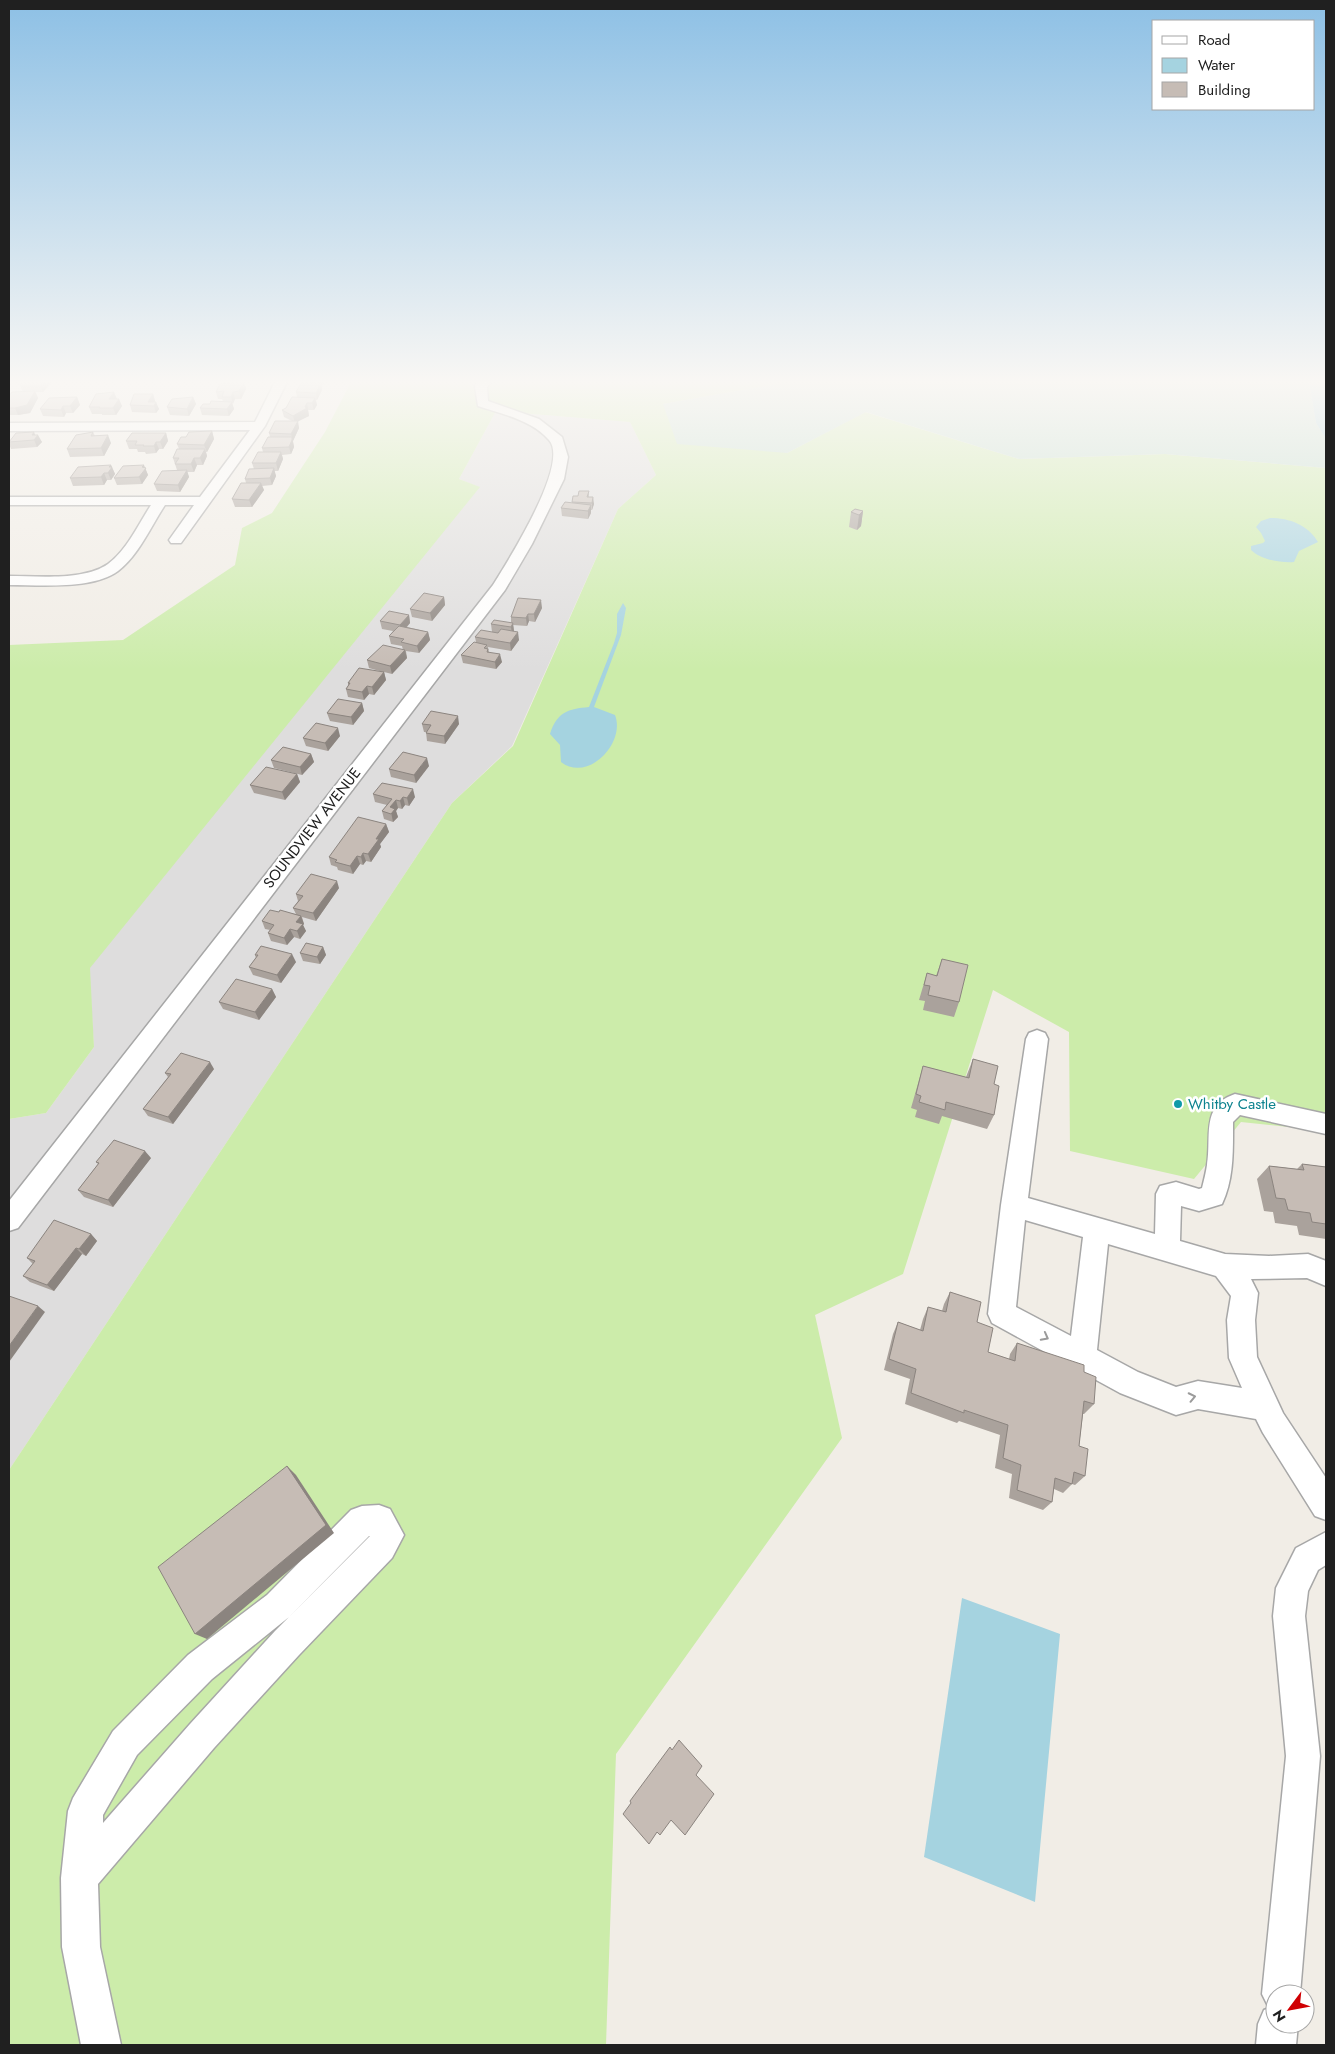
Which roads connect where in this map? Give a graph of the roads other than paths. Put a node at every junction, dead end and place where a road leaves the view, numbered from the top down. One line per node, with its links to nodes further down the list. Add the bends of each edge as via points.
1 (221, 478): 4 (street)
2 (557, 478): 11 (street, SOUNDVIEW AVENUE, via 500,587)
3 (9, 501): 5 (street)
4 (204, 501): 5 (street); 6 (street)
5 (160, 502): 7 (street, via 112,568 91,576)
6 (176, 540)
7 (9, 581)
8 (1037, 1039): 10 (street)
9 (1326, 1124): 13 (street, via 1235,1104 1221,1118 1220,1164 1213,1196 1199,1200 1176,1193 1168,1194)
10 (1014, 1205): 12 (street); 16 (street, one-way to 16, via 1002,1314)
11 (9, 1220)
12 (1097, 1228): 13 (street); 16 (street)
13 (1172, 1250): 14 (street)
14 (1225, 1266): 15 (street, via 1308,1266); 17 (street, via 1245,1293 1240,1320 1243,1358)
15 (1326, 1274)
16 (1082, 1357): 17 (street, one-way to 17, via 1130,1383 1176,1401 1198,1395)
17 (1265, 1406): 18 (street)
18 (1326, 1505)
19 (1326, 1548): 21 (street, via 1307,1559 1292,1588 1289,1616 1303,1756)
20 (79, 1878): 20 (street, via 86,1811 125,1743 200,1667 278,1606 362,1521 380,1520 389,1535 381,1547 202,1736); 22 (street, via 81,1947)
21 (1282, 1984)
22 (101, 2045)

